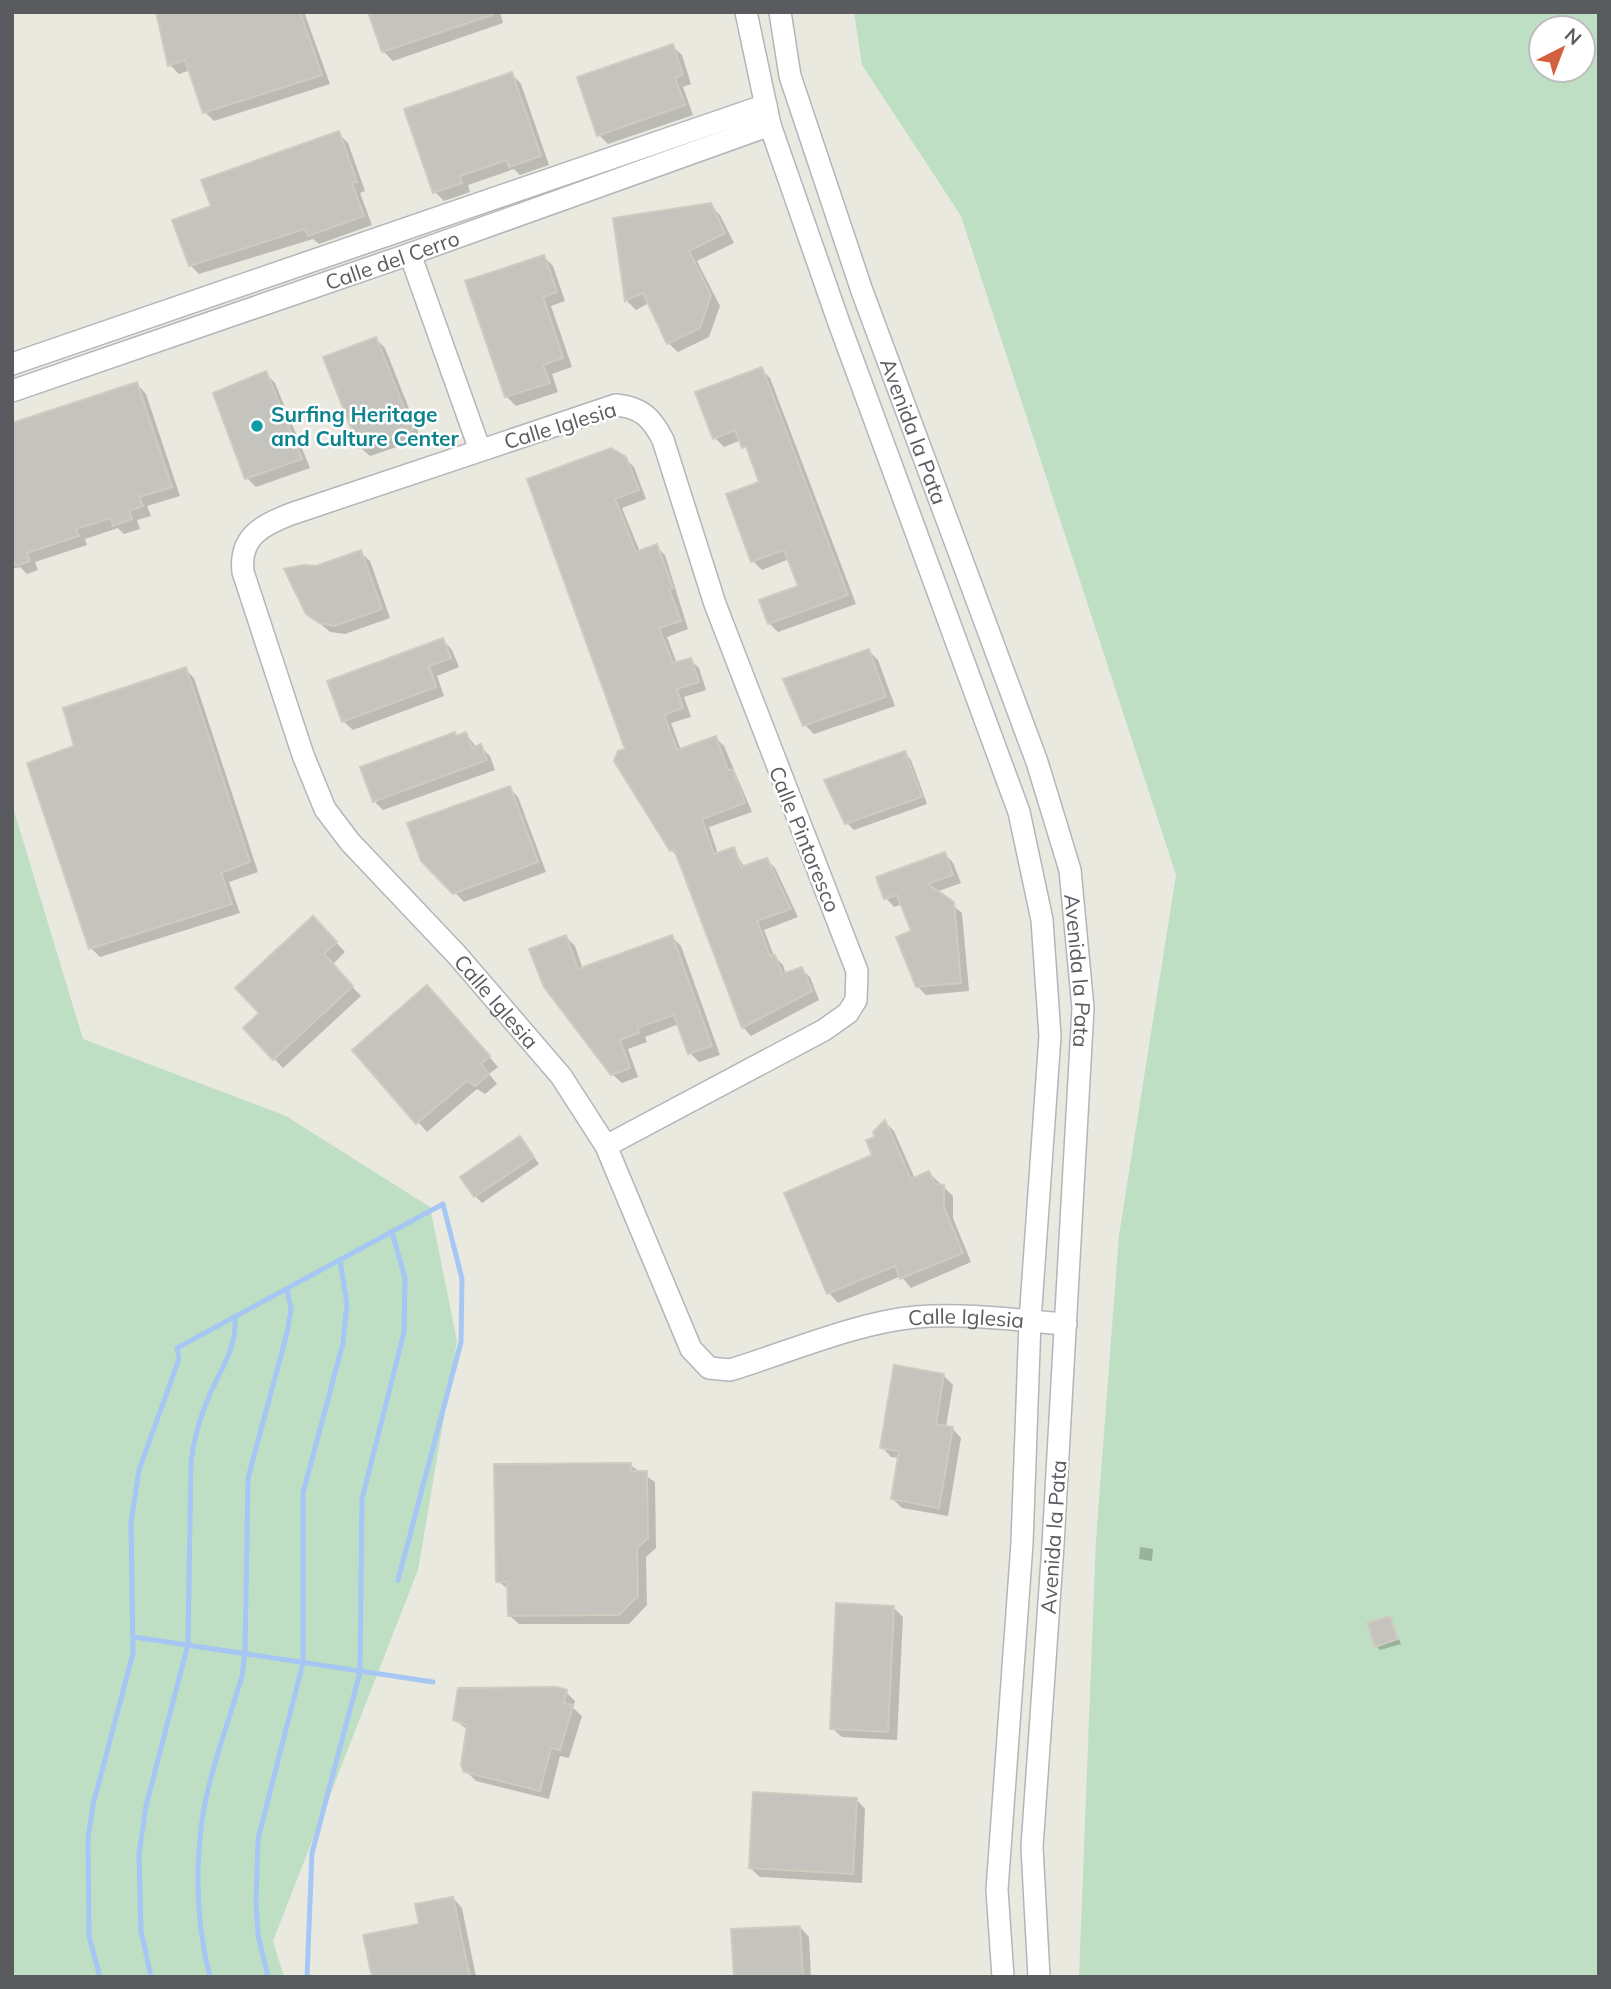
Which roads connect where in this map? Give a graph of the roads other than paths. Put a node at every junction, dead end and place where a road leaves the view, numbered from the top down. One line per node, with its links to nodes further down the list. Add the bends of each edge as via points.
1 (746, 12): 4 (main road, Avenida la Pata)
2 (780, 12): 3 (main road, Avenida la Pata)
3 (790, 76): 4 (main road); 12 (main road, Avenida la Pata, via 862,291 1037,762 1070,870 1083,1008)
4 (768, 115): 5 (main road, Calle del Cerro); 6 (main road, Calle del Cerro); 11 (main road, Avenida la Pata, via 839,323 1019,812 1042,920 1050,1036)
5 (410, 254): 7 (main road, Calle del Cerro); 9 (main road, Calle Iglesia)
6 (12, 364)
7 (12, 391)
8 (640, 410): 9 (main road, Calle Iglesia, via 616,405); 10 (main road, Calle Pintoresco, via 655,423 663,440 715,604 840,924 859,990 848,1013 830,1026)
9 (480, 450): 10 (main road, Calle Iglesia, via 262,526 244,551 243,572 325,809 350,842 527,1033)
10 (606, 1146): 11 (main road, Calle Iglesia, via 691,1349 709,1368 730,1370 894,1320 950,1316)
11 (1030, 1321): 12 (main road, Calle Iglesia); 13 (main road, Avenida la Pata, via 1022,1543 997,1890)
12 (1066, 1324): 14 (main road, Avenida la Pata, via 1032,1847)
13 (1003, 1977)
14 (1038, 1977)

